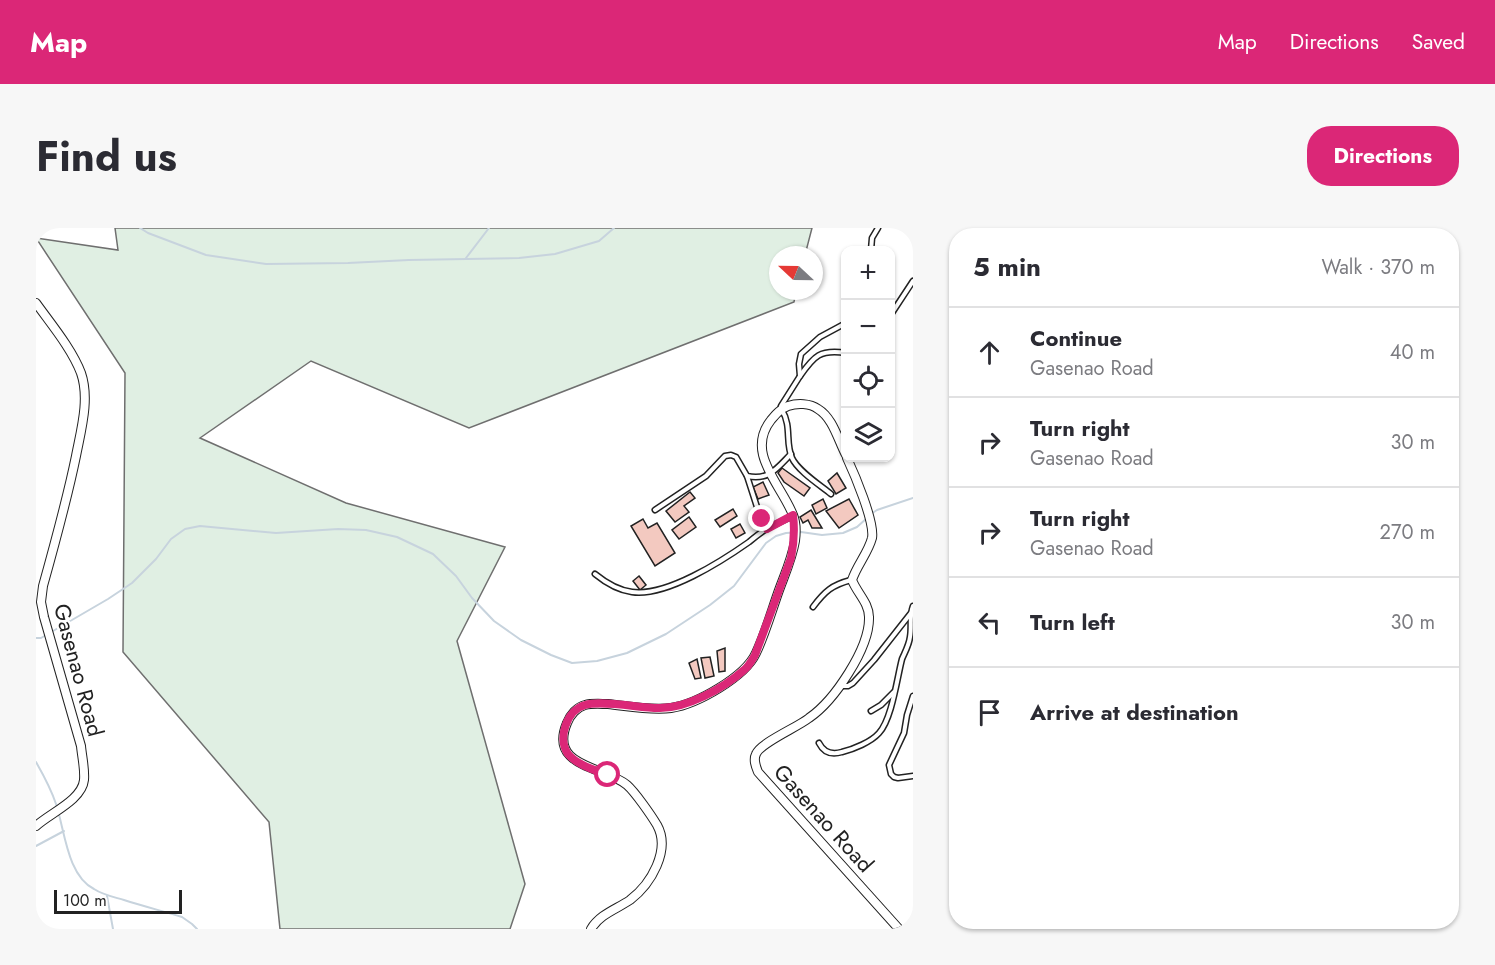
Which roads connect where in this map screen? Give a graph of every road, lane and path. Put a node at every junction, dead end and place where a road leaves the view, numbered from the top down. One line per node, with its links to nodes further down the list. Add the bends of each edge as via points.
1 (878, 228): 2 (lane)
2 (871, 246)
3 (913, 282): 5 (lane)
4 (36, 303): 30 (street, Gasenao Road, via 70,352 81,374 84,397 69,490 41,602 81,746 84,780 74,798)
5 (895, 310)
6 (841, 326): 8 (lane, via 805,349 799,358)
7 (841, 352): 8 (lane, via 814,357)
8 (800, 376): 9 (lane)
9 (779, 411): 10 (street, via 802,403 817,408 828,417); 11 (lane, via 787,418); 13 (street, via 761,440 762,455)
10 (841, 445)
11 (791, 454): 13 (lane); 15 (lane, via 796,464)
12 (849, 462): 20 (street, via 873,535)
13 (771, 474): 14 (lane); 17 (street)
14 (747, 476): 16 (lane, via 736,457 725,456 706,476); 18 (lane)
15 (831, 494)
16 (655, 510)
17 (793, 515): 18 (lane); 31 (street, via 795,541 791,558 755,655 746,668 714,691 672,708 585,705 572,712 566,724 563,741 567,753 627,785 650,813 662,842 660,856 642,890 600,918)
18 (767, 529): 19 (lane, via 699,573 652,591 621,590)
19 (595, 574)
20 (852, 580): 22 (lane, via 831,587); 24 (street, Gasenao Road, via 866,603 868,630)
21 (913, 606): 23 (lane)
22 (813, 607)
23 (912, 613): 24 (lane, via 853,683); 25 (lane, via 910,639)
24 (841, 686): 32 (street, Gasenao Road, via 809,718 761,747 755,754 755,764)
25 (894, 692): 27 (lane); 28 (lane, via 879,734 840,753 828,753)
26 (913, 696): 29 (lane, via 904,733 889,765 894,777)
27 (871, 711)
28 (819, 744)
29 (913, 776)
30 (36, 826)
31 (591, 929)
32 (899, 929)

